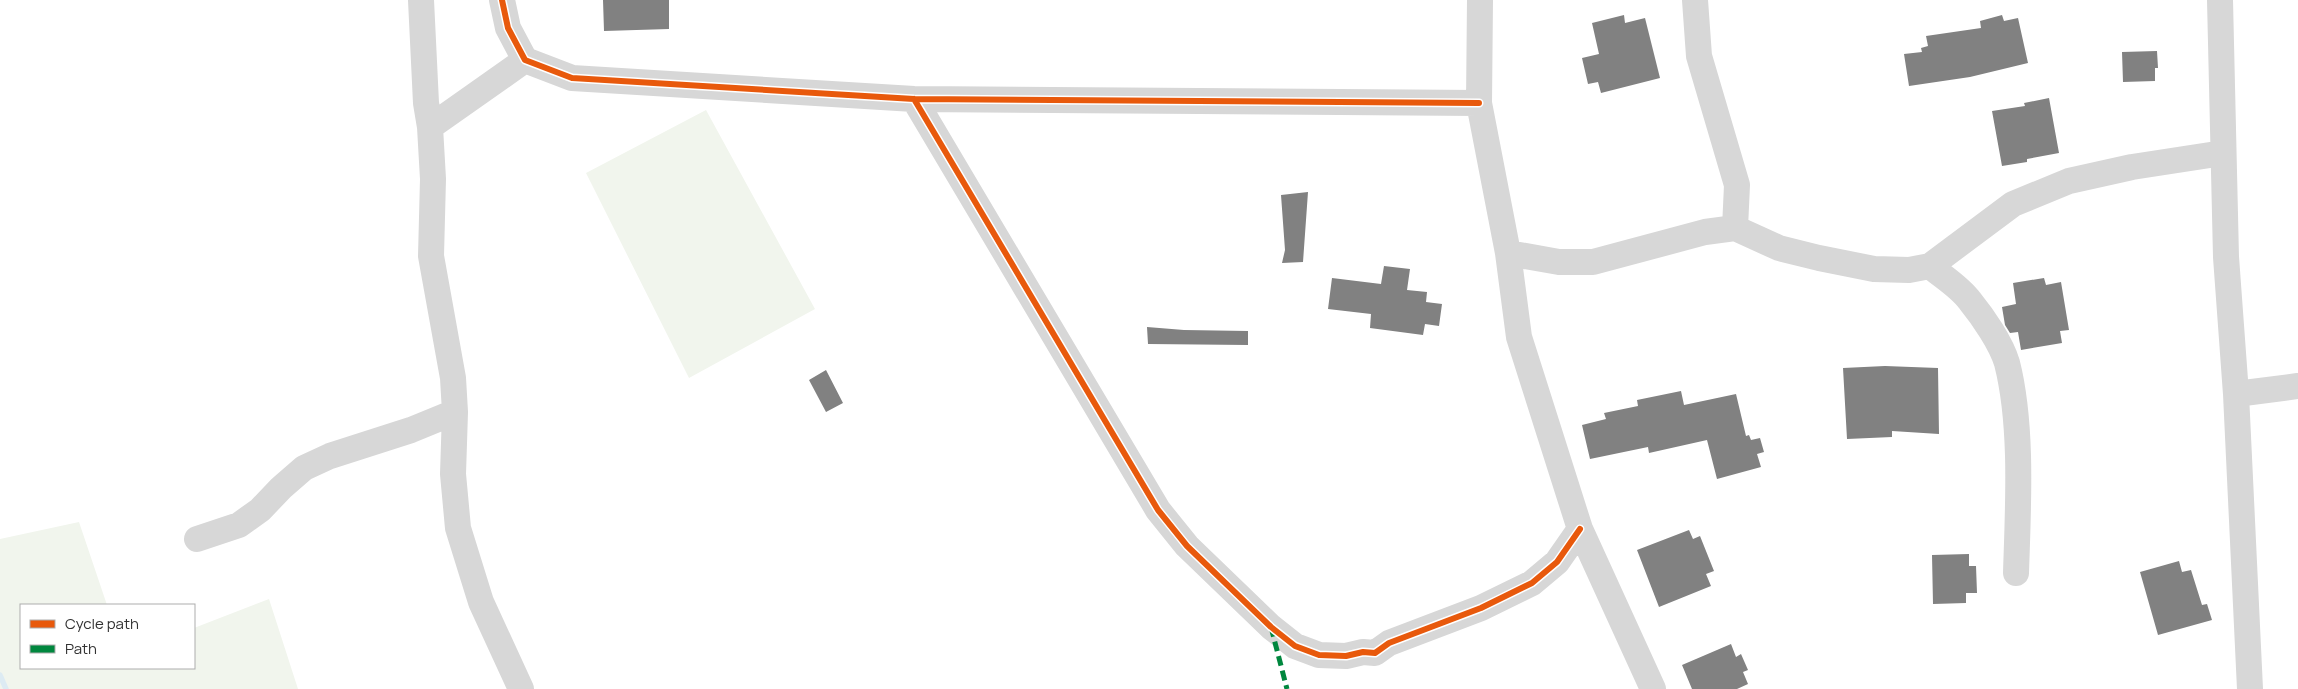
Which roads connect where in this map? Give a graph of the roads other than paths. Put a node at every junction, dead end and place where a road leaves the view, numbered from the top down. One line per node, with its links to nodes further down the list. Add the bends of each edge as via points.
1 (422, 0): 9 (street)
2 (502, 0): 6 (street, via 508,28)
3 (1480, 0): 8 (street)
4 (1695, 0): 11 (street, via 1699,56 1737,185)
5 (2220, 0): 10 (street)
6 (526, 60): 7 (street, via 572,78); 9 (street)
7 (914, 99): 8 (street); 17 (street, via 1158,510 1187,546 1271,628 1295,646 1319,654 1375,653 1389,643 1481,608 1532,583 1557,562)
8 (1479, 102): 12 (street)
9 (430, 127): 16 (street, via 433,179 431,256 453,378)
10 (2224, 154): 13 (street, via 2132,167 2068,181 2013,204); 15 (street, via 2226,257)
11 (1735, 228): 12 (street, via 1705,232 1593,262 1559,262); 13 (street, via 1779,248 1874,269 1908,270)
12 (1508, 253): 17 (street, via 1519,337)
13 (1930, 266): 19 (street, via 1969,299 1988,325 2006,361 2016,413)
14 (2298, 386): 15 (street)
15 (2236, 394): 22 (street)
16 (455, 412): 18 (street, via 304,468 260,510 239,525); 20 (street, via 453,474 458,528 480,602)
17 (1580, 529): 21 (street)
18 (197, 539)
19 (2016, 573)
20 (521, 689)
21 (1653, 689)
22 (2250, 689)

